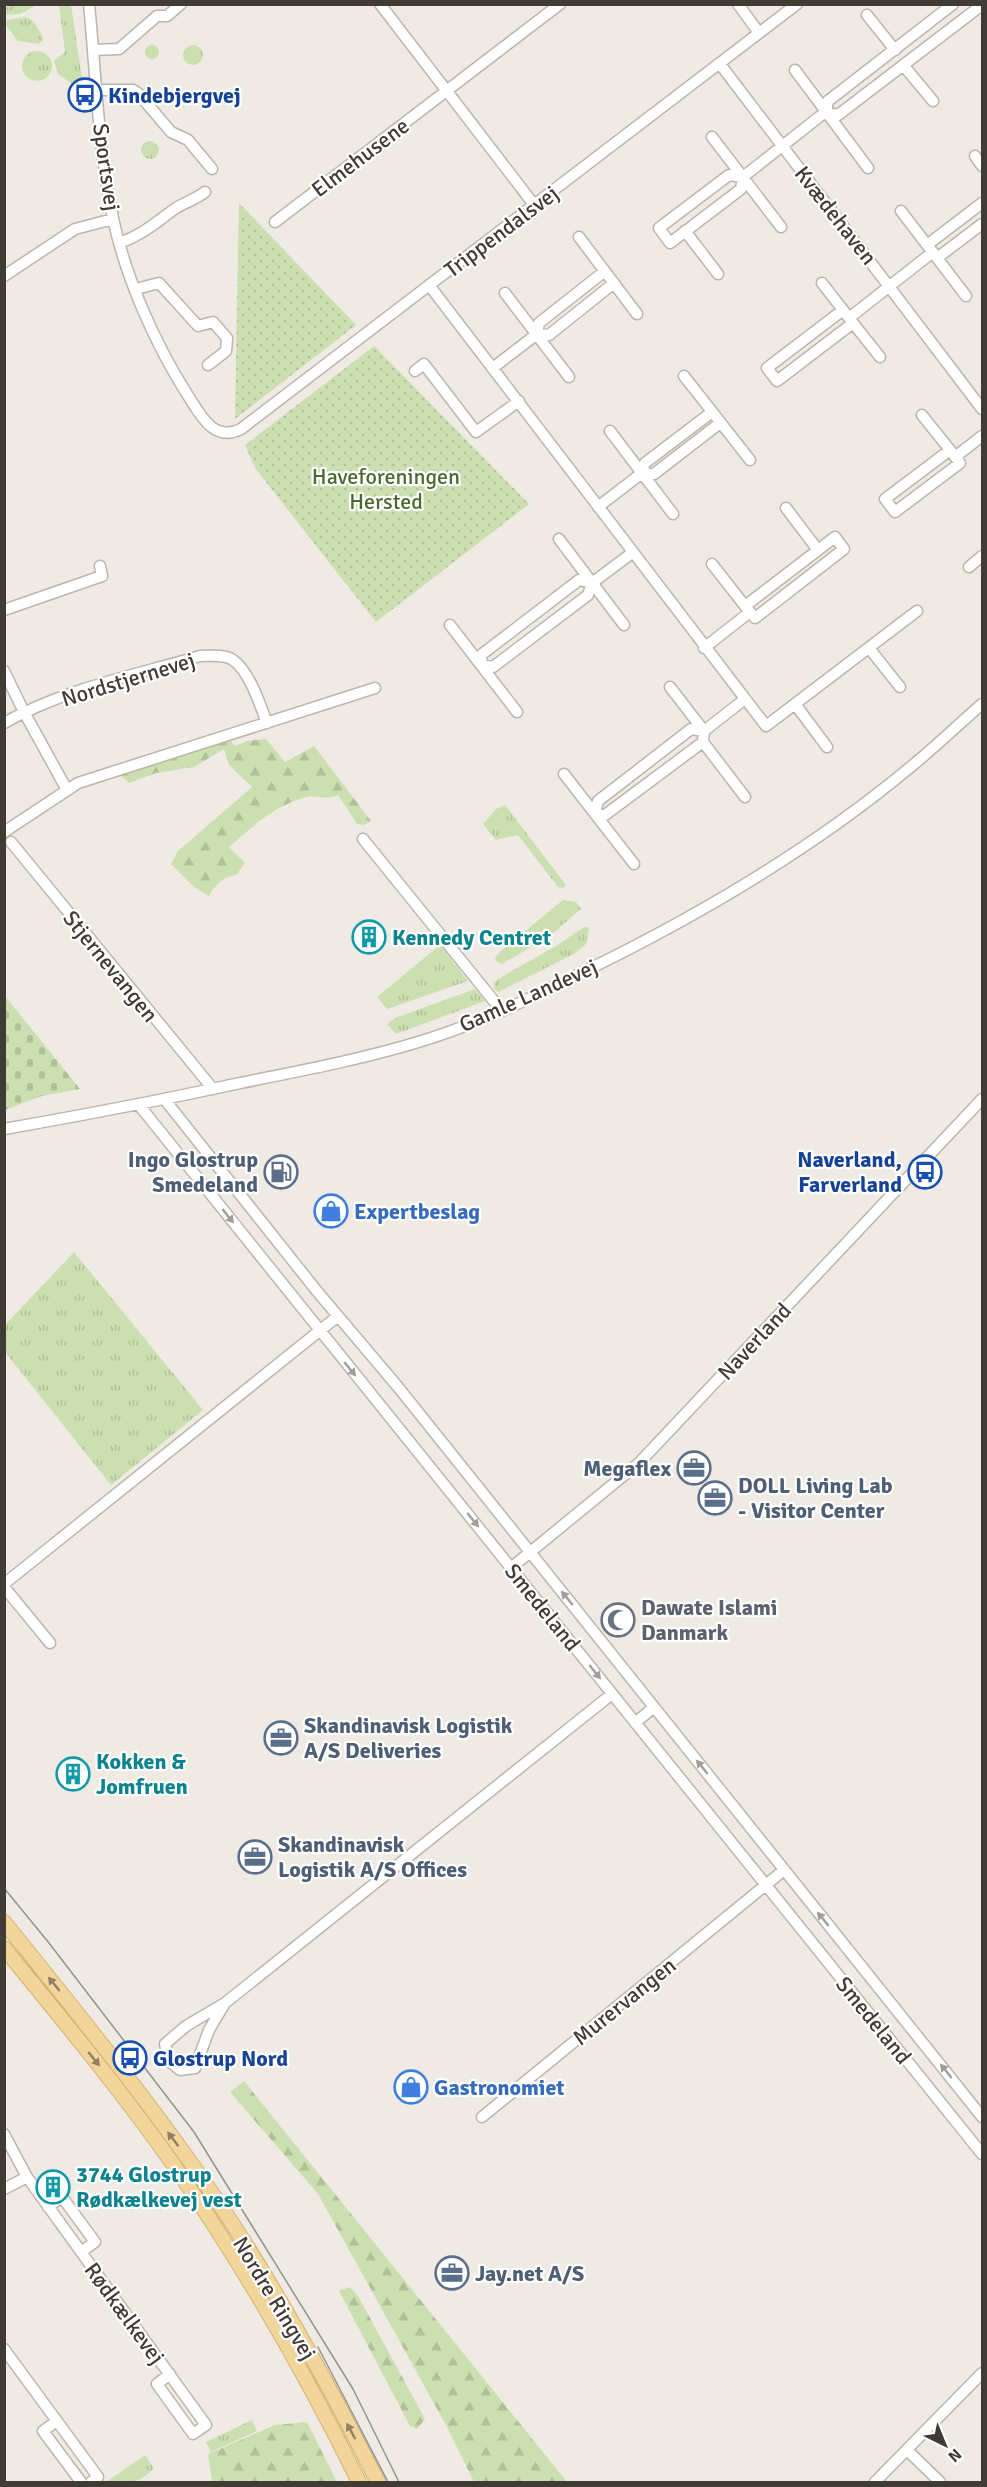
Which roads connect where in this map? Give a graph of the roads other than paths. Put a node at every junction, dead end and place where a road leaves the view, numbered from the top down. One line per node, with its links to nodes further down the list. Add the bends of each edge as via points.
1 (89, 4): 11 (street, Sportsvej)
2 (181, 4): 11 (street, via 168,16 157,16 119,49)
3 (380, 4): 17 (street)
4 (560, 4): 17 (street, Elmehusene)
5 (738, 4): 10 (street)
6 (797, 4): 10 (street, Trippendalsvej)
7 (953, 4): 12 (street, Kvædehaven)
8 (978, 9): 14 (street, Kvædehaven)
9 (867, 15): 12 (street)
10 (756, 29): 13 (street, Trippendalsvej)
11 (93, 50): 16 (street, Sportsvej)
12 (895, 50): 19 (street, Kvædehaven, via 828,101)
13 (720, 64): 21 (street, Kvædehaven); 29 (street, Trippendalsvej)
14 (903, 65): 18 (street); 19 (street, Kvædehaven, via 838,115)
15 (795, 70): 19 (street)
16 (97, 90): 25 (street, Sportsvej, via 135,91 171,132 188,140); 31 (street, Sportsvej)
17 (446, 92): 29 (street); 32 (street, Elmehusene)
18 (933, 101)
19 (826, 112): 21 (street, Kvædehaven); 24 (street)
20 (712, 137): 26 (street)
21 (782, 146): 26 (street, Kvædehaven); 45 (street, Kvædehaven)
22 (975, 156): 23 (street)
23 (982, 166)
24 (868, 168)
25 (212, 169)
26 (743, 177): 34 (street); 35 (street, Kvædehaven, via 741,189); 35 (street, Kvædehaven, via 729,175 659,228 670,243)
27 (205, 192): 37 (street, Sportsvej, via 138,237)
28 (982, 203): 38 (street, Kvædehaven)
29 (535, 206): 44 (street, Trippendalsvej)
30 (901, 211): 38 (street)
31 (113, 219): 37 (street, Sportsvej); 41 (street, via 75,229)
32 (275, 222)
33 (982, 224): 38 (street, Kvædehaven)
34 (781, 227)
35 (685, 231): 40 (street)
36 (579, 237): 39 (street)
37 (119, 243): 46 (street, Sportsvej)
38 (932, 252): 45 (street, Kvædehaven); 48 (street)
39 (605, 271): 43 (street); 51 (street, via 539,323)
40 (718, 274)
41 (4, 276)
42 (822, 283): 50 (street)
43 (614, 284): 49 (street); 51 (street, via 549,335)
44 (429, 285): 54 (street); 62 (street, Trippendalsvej, via 241,429 221,433)
45 (890, 285): 50 (street, Kvædehaven); 59 (street, Kvædehaven)
46 (136, 289): 53 (street, via 159,283 198,326 213,322 227,338 226,351); 62 (street, Sportsvej, via 156,339)
47 (505, 293): 51 (street)
48 (966, 296)
49 (638, 314)
50 (848, 317): 50 (street, Kvædehaven, via 777,381 767,368); 52 (street)
51 (537, 334): 54 (street); 57 (street)
52 (879, 357)
53 (208, 365)
54 (494, 367): 58 (street)
55 (415, 371): 58 (street, via 424,364 476,432)
56 (684, 376): 60 (street)
57 (569, 377)
58 (519, 401): 69 (street)
59 (982, 409)
60 (712, 412): 63 (street); 68 (street, via 645,463)
61 (922, 415): 66 (street)
62 (202, 417)
63 (720, 423): 67 (street); 68 (street, via 654,474)
64 (610, 431): 68 (street)
65 (982, 436): 66 (street)
66 (953, 453): 66 (street, via 960,463 895,512 885,499)
67 (750, 460)
68 (642, 473): 69 (street); 71 (street)
69 (598, 507): 74 (street)
70 (786, 508): 73 (street)
71 (673, 514)
72 (559, 539): 79 (street)
73 (818, 550): 80 (street); 80 (street, via 835,537 844,549 755,618)
74 (632, 553): 79 (street); 85 (street)
75 (982, 556): 78 (street)
76 (712, 564): 80 (street)
77 (100, 566): 81 (street, via 102,576)
78 (969, 567)
79 (592, 583): 84 (street); 87 (street, via 588,595 493,667); 87 (street, via 579,580 481,655)
80 (748, 609): 85 (street)
81 (4, 610)
82 (917, 611): 86 (street)
83 (450, 625): 87 (street)
84 (624, 625)
85 (704, 648): 92 (street)
86 (869, 648): 90 (street); 93 (street)
87 (482, 665): 96 (street)
88 (4, 671): 95 (street)
89 (670, 687): 99 (street)
90 (900, 687)
91 (375, 688): 98 (street)
92 (745, 699): 93 (street, via 766,726); 99 (street)
93 (795, 704): 100 (street)
94 (982, 704): 109 (street, Gamle Landevej, via 913,766 774,867 701,911)
95 (24, 712): 97 (street, Nordstjernevej); 98 (street, Nordstjernevej, via 200,656 219,656 233,659 247,677); 102 (street)
96 (518, 712)
97 (4, 723)
98 (267, 723): 102 (street, via 109,772)
99 (704, 736): 103 (street); 104 (street, via 605,815); 104 (street, via 691,729 598,801)
100 (827, 747)
101 (564, 774): 104 (street)
102 (67, 790): 105 (street)
103 (745, 797)
104 (595, 813): 108 (street)
105 (4, 832)
106 (363, 839): 109 (street)
107 (11, 842): 110 (street, Stjernevangen)
108 (634, 864)
109 (502, 1011): 110 (street, Gamle Landevej, via 417,1043)
110 (213, 1089): 112 (street, Gamle Landevej)
111 (982, 1099): 117 (street, Naverland, via 639,1463)
112 (165, 1100): 113 (street, Gamle Landevej); 115 (street, Smedeland)
113 (139, 1105): 114 (street, Gamle Landevej); 116 (street, Smedeland, one-way to 116)
114 (4, 1129)
115 (338, 1316): 116 (street); 117 (street, Smedeland)
116 (320, 1331): 118 (street, Smedeland, one-way to 118); 119 (street)
117 (530, 1553): 118 (street, Naverland); 122 (street, Smedeland, one-way to 117)
118 (512, 1568): 121 (street, Smedeland, one-way to 121)
119 (4, 1586): 120 (street)
120 (50, 1643)
121 (612, 1694): 123 (street, Smedeland); 128 (street)
122 (654, 1707): 123 (street); 124 (street, Smedeland, one-way to 122)
123 (635, 1723): 125 (street, Smedeland)
124 (784, 1870): 125 (street); 130 (street, Smedeland, one-way to 124)
125 (765, 1885): 129 (street, Murervangen); 132 (street, Smedeland)
126 (4, 1922): 145 (main road, Nordre Ringvej, one-way to 126, via 277,2299 218,2202 131,2081)
127 (4, 1948): 144 (main road, Nordre Ringvej, one-way to 144, via 112,2082 217,2230 268,2313)
128 (225, 2003): 128 (street, via 209,2030 195,2068 180,2070 170,2061 165,2044 186,2026)
129 (482, 2117)
130 (982, 2117)
131 (4, 2134): 133 (street, Rødkælkevej)
132 (982, 2154)
133 (27, 2177): 134 (street); 135 (street, Rødkælkevej)
134 (4, 2189)
135 (48, 2206): 136 (street, Rødkælkevej); 136 (street, Rødkælkevej, via 62,2197 95,2242)
136 (81, 2252): 139 (street, Rødkælkevej)
137 (4, 2349): 140 (street)
138 (982, 2373): 141 (street)
139 (170, 2374): 139 (street, Rødkælkevej, via 156,2384 193,2434 206,2425)
140 (57, 2421): 142 (street, via 43,2431); 143 (street, via 98,2477)
141 (907, 2450): 146 (street); 147 (street)
142 (81, 2482)
143 (91, 2482)
144 (358, 2482)
145 (378, 2482)
146 (875, 2482)
147 (940, 2482)

